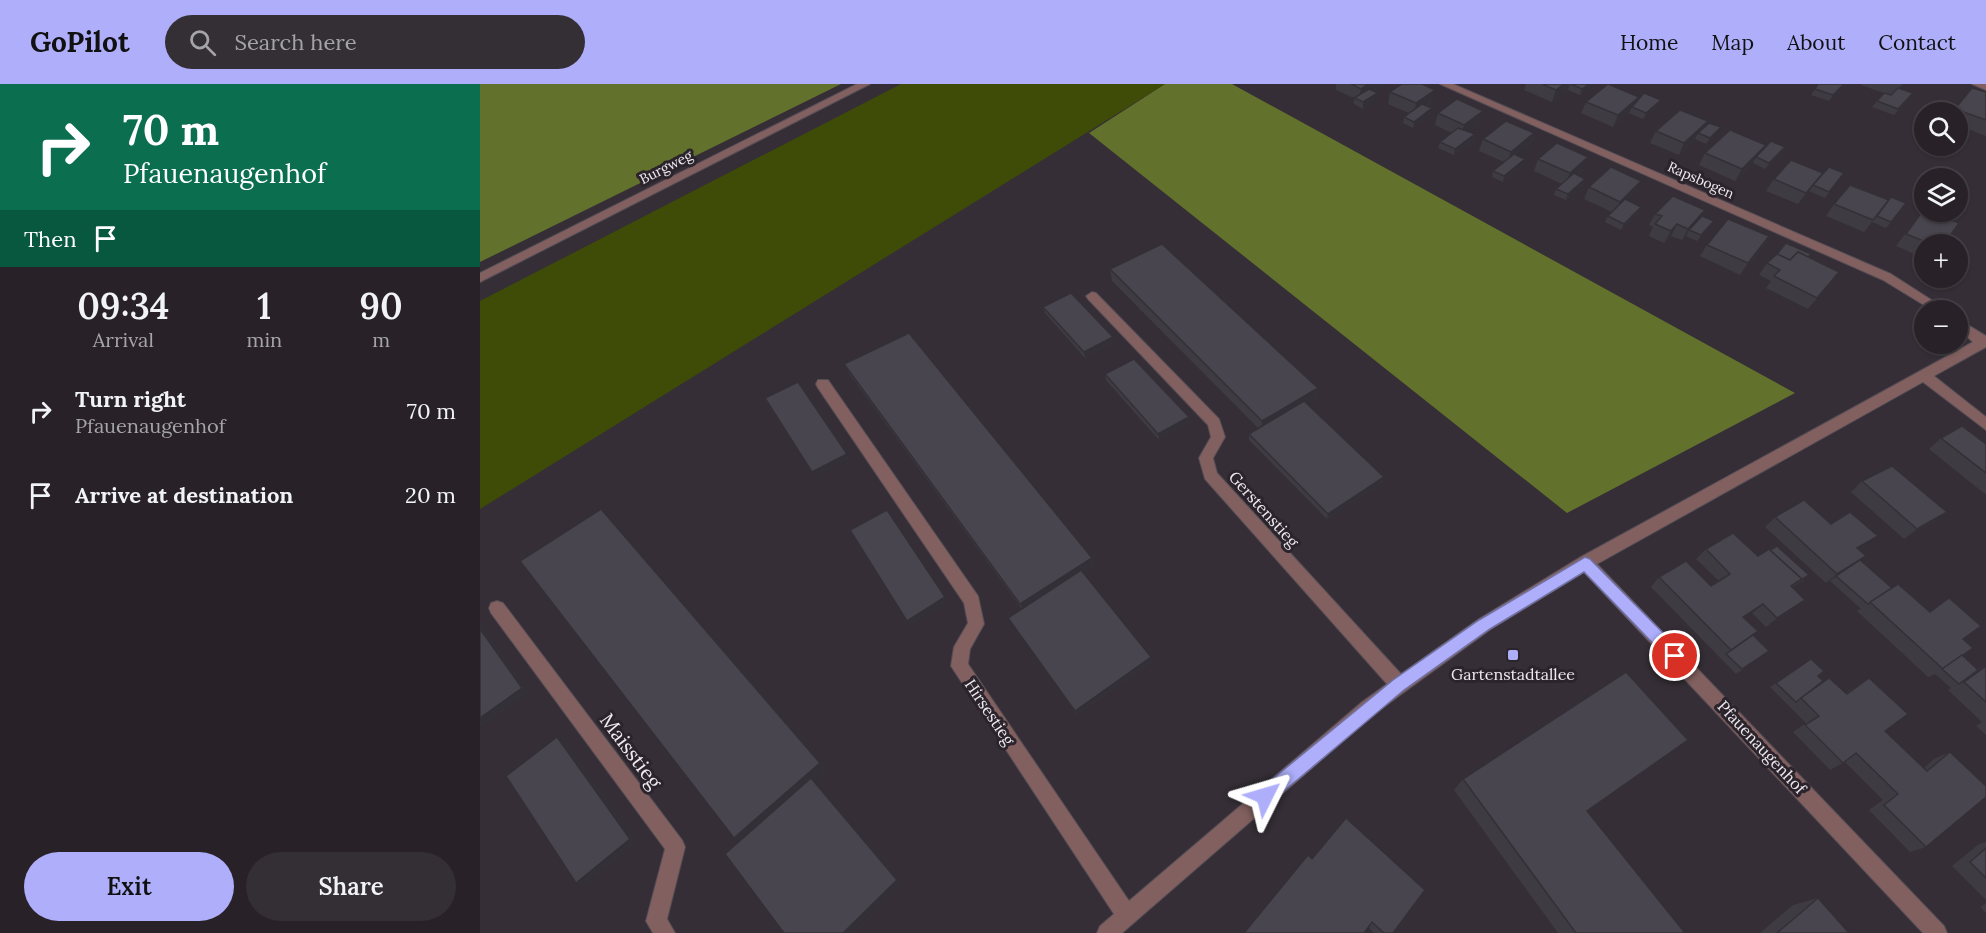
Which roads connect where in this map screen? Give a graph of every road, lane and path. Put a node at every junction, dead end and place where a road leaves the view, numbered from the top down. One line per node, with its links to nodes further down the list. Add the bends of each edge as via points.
1 (865, 84): 5 (street, Burgweg)
2 (1445, 84): 7 (street, Rapsbogen, via 1887,277)
3 (1977, 84): 4 (street)
4 (1986, 87)
5 (480, 278)
6 (1092, 296): 15 (street, Gerstenstieg, via 1214,423 1218,437 1206,458 1210,475)
7 (1925, 300)
8 (1968, 330): 9 (street)
9 (1984, 342): 10 (street)
10 (1923, 375): 12 (street); 13 (street)
11 (823, 384): 16 (street, Hirsestieg, via 972,602 976,624 962,647 959,666)
12 (1986, 425)
13 (1585, 564): 15 (street, via 1485,624); 19 (street, Pfauenaugenhof)
14 (497, 608): 17 (street, Maisstieg, via 675,847 656,921)
15 (1399, 685): 16 (street)
16 (1126, 914): 18 (street)
17 (665, 933)
18 (1107, 933)
19 (1937, 933)

